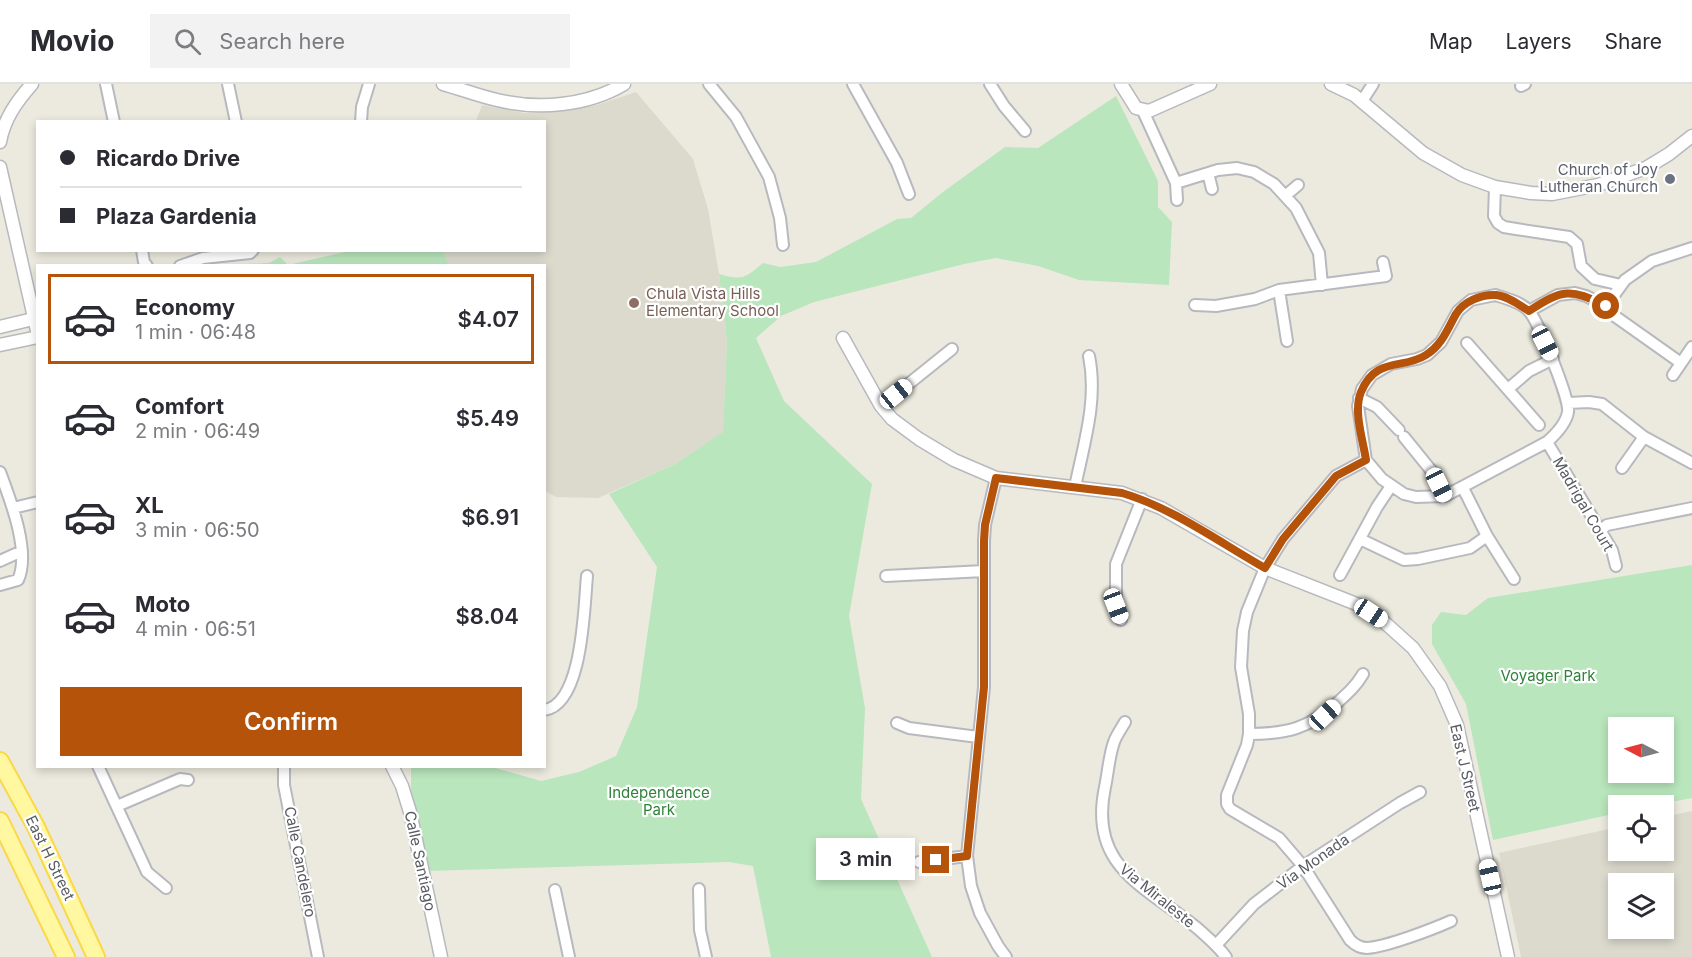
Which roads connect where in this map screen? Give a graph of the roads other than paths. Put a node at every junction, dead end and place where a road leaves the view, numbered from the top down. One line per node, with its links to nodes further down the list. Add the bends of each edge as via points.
1 (33, 84): 19 (street)
2 (106, 84): 16 (street)
3 (228, 84): 17 (street)
4 (369, 84): 18 (street)
5 (443, 84): 6 (street, via 498,101 529,105 571,104)
6 (624, 84)
7 (709, 84): 32 (street, via 736,117 769,177)
8 (853, 84): 29 (street, via 897,163)
9 (990, 84): 20 (street)
10 (1121, 84): 15 (street, via 1136,108)
11 (1210, 84): 15 (street)
12 (1331, 84): 14 (street)
13 (1373, 84): 14 (street)
14 (1362, 101): 27 (street, via 1423,153 1462,176)
15 (1143, 111): 25 (street)
16 (114, 120)
17 (236, 120)
18 (361, 120)
19 (2, 126): 22 (street)
20 (1025, 130)
21 (1692, 136): 27 (street, via 1646,168 1598,185 1552,194)
22 (0, 142)
23 (0, 167): 43 (street)
24 (1208, 173): 25 (street); 28 (street); 30 (street, via 1237,168 1254,172)
25 (1176, 183): 31 (street)
26 (1298, 185): 30 (street)
27 (1495, 187): 38 (street, via 1494,216 1498,223 1569,237 1577,244 1581,266 1595,279)
28 (1212, 189)
29 (909, 194)
30 (1285, 196): 37 (street, via 1296,208 1318,253)
31 (1177, 200)
32 (783, 245)
33 (1692, 248): 38 (street, via 1652,261)
34 (251, 252): 36 (street)
35 (1383, 262): 37 (street, via 1386,276)
36 (186, 264)
37 (1322, 285): 39 (street)
38 (1621, 285): 41 (street)
39 (1279, 290): 40 (street, via 1216,306); 48 (street)
40 (1195, 304)
41 (1606, 306): 42 (street, via 1586,296 1567,293 1545,300); 55 (street)
42 (1529, 311): 54 (street); 58 (street, via 1495,295 1471,300 1458,311 1442,342 1427,355 1391,364 1372,375)
43 (33, 319): 44 (street); 45 (street)
44 (0, 327)
45 (36, 329)
46 (36, 336): 50 (street)
47 (843, 338): 60 (street, East J Street)
48 (1287, 341)
49 (1467, 343): 57 (street)
50 (0, 345)
51 (1692, 346): 55 (street)
52 (952, 349): 60 (street)
53 (1089, 356): 70 (street, via 1093,401)
54 (1553, 359): 57 (street, via 1529,371); 59 (street)
55 (1682, 363): 56 (street)
56 (1673, 375)
57 (1508, 389): 61 (street)
58 (1359, 398): 64 (street); 72 (street, via 1377,407 1401,434 1434,474)
59 (1568, 403): 62 (street, via 1602,404); 63 (street, via 1559,432)
60 (881, 406): 68 (street, East J Street, via 920,439 954,460)
61 (1539, 425)
62 (1644, 437): 65 (street); 66 (street)
63 (1547, 442): 71 (street); 77 (street, Madrigal Court)
64 (1366, 460): 69 (street); 83 (street, via 1336,476 1283,539)
65 (1692, 463)
66 (1622, 468)
67 (0, 472): 75 (street)
68 (996, 478): 70 (street, East J Street); 84 (street, via 985,525)
69 (1391, 486): 72 (street, via 1416,497); 79 (street)
70 (1075, 487): 73 (street, East J Street)
71 (1463, 488): 72 (street); 78 (street)
72 (1445, 496)
73 (1142, 499): 83 (street, East J Street); 90 (street, via 1116,564 1116,606)
74 (36, 502): 75 (street)
75 (13, 508): 80 (street)
76 (1692, 508): 77 (street, via 1607,525)
77 (1600, 531): 82 (street, Madrigal Court, via 1612,550)
78 (1487, 536): 79 (street, via 1470,548 1418,560 1404,560); 88 (street)
79 (1360, 539): 85 (street)
80 (22, 551): 81 (street); 89 (street, via 18,580)
81 (0, 561)
82 (1616, 566)
83 (1265, 568): 95 (street, via 1243,631 1241,667); 121 (street, East J Street, via 1359,605 1383,621 1413,648 1440,686 1457,725)
84 (984, 571): 87 (street); 96 (street, via 984,687)
85 (1340, 575)
86 (587, 576): 92 (street, via 580,655 563,700)
87 (886, 576)
88 (1514, 579)
89 (0, 585)
90 (1121, 620)
91 (1363, 675): 95 (street, via 1325,715 1311,723 1282,733)
92 (546, 710)
93 (1125, 722): 112 (street, Via Miraleste, via 1114,742 1103,794 1102,826 1108,848 1125,874)
94 (897, 723): 96 (street)
95 (1249, 734): 107 (street, via 1227,804 1279,838)
96 (978, 737): 105 (street)
97 (0, 761): 114 (main road, East H Street, via 36,827)
98 (99, 768): 103 (street)
99 (284, 768): 115 (street, Calle Candelero, via 284,785)
100 (393, 768): 116 (street, Calle Santiago, via 410,812)
101 (188, 780): 103 (street, via 180,779)
102 (1420, 792): 107 (street, Via Monada)
103 (117, 806): 108 (street, via 147,872)
104 (0, 821): 113 (main road, East H Street)
105 (967, 856): 106 (street); 119 (street, via 980,913)
106 (919, 862)
107 (1303, 866): 111 (street, via 1357,946 1379,945); 112 (street, Via Monada, via 1254,904)
108 (166, 888)
109 (699, 889): 118 (street, via 700,930)
110 (555, 890): 117 (street)
111 (1451, 921)
112 (1216, 945): 120 (street, Via Miraleste)
113 (66, 957)
114 (96, 957)
115 (318, 957)
116 (441, 957)
117 (569, 957)
118 (706, 957)
119 (1006, 957)
120 (1226, 957)
121 (1508, 957)

